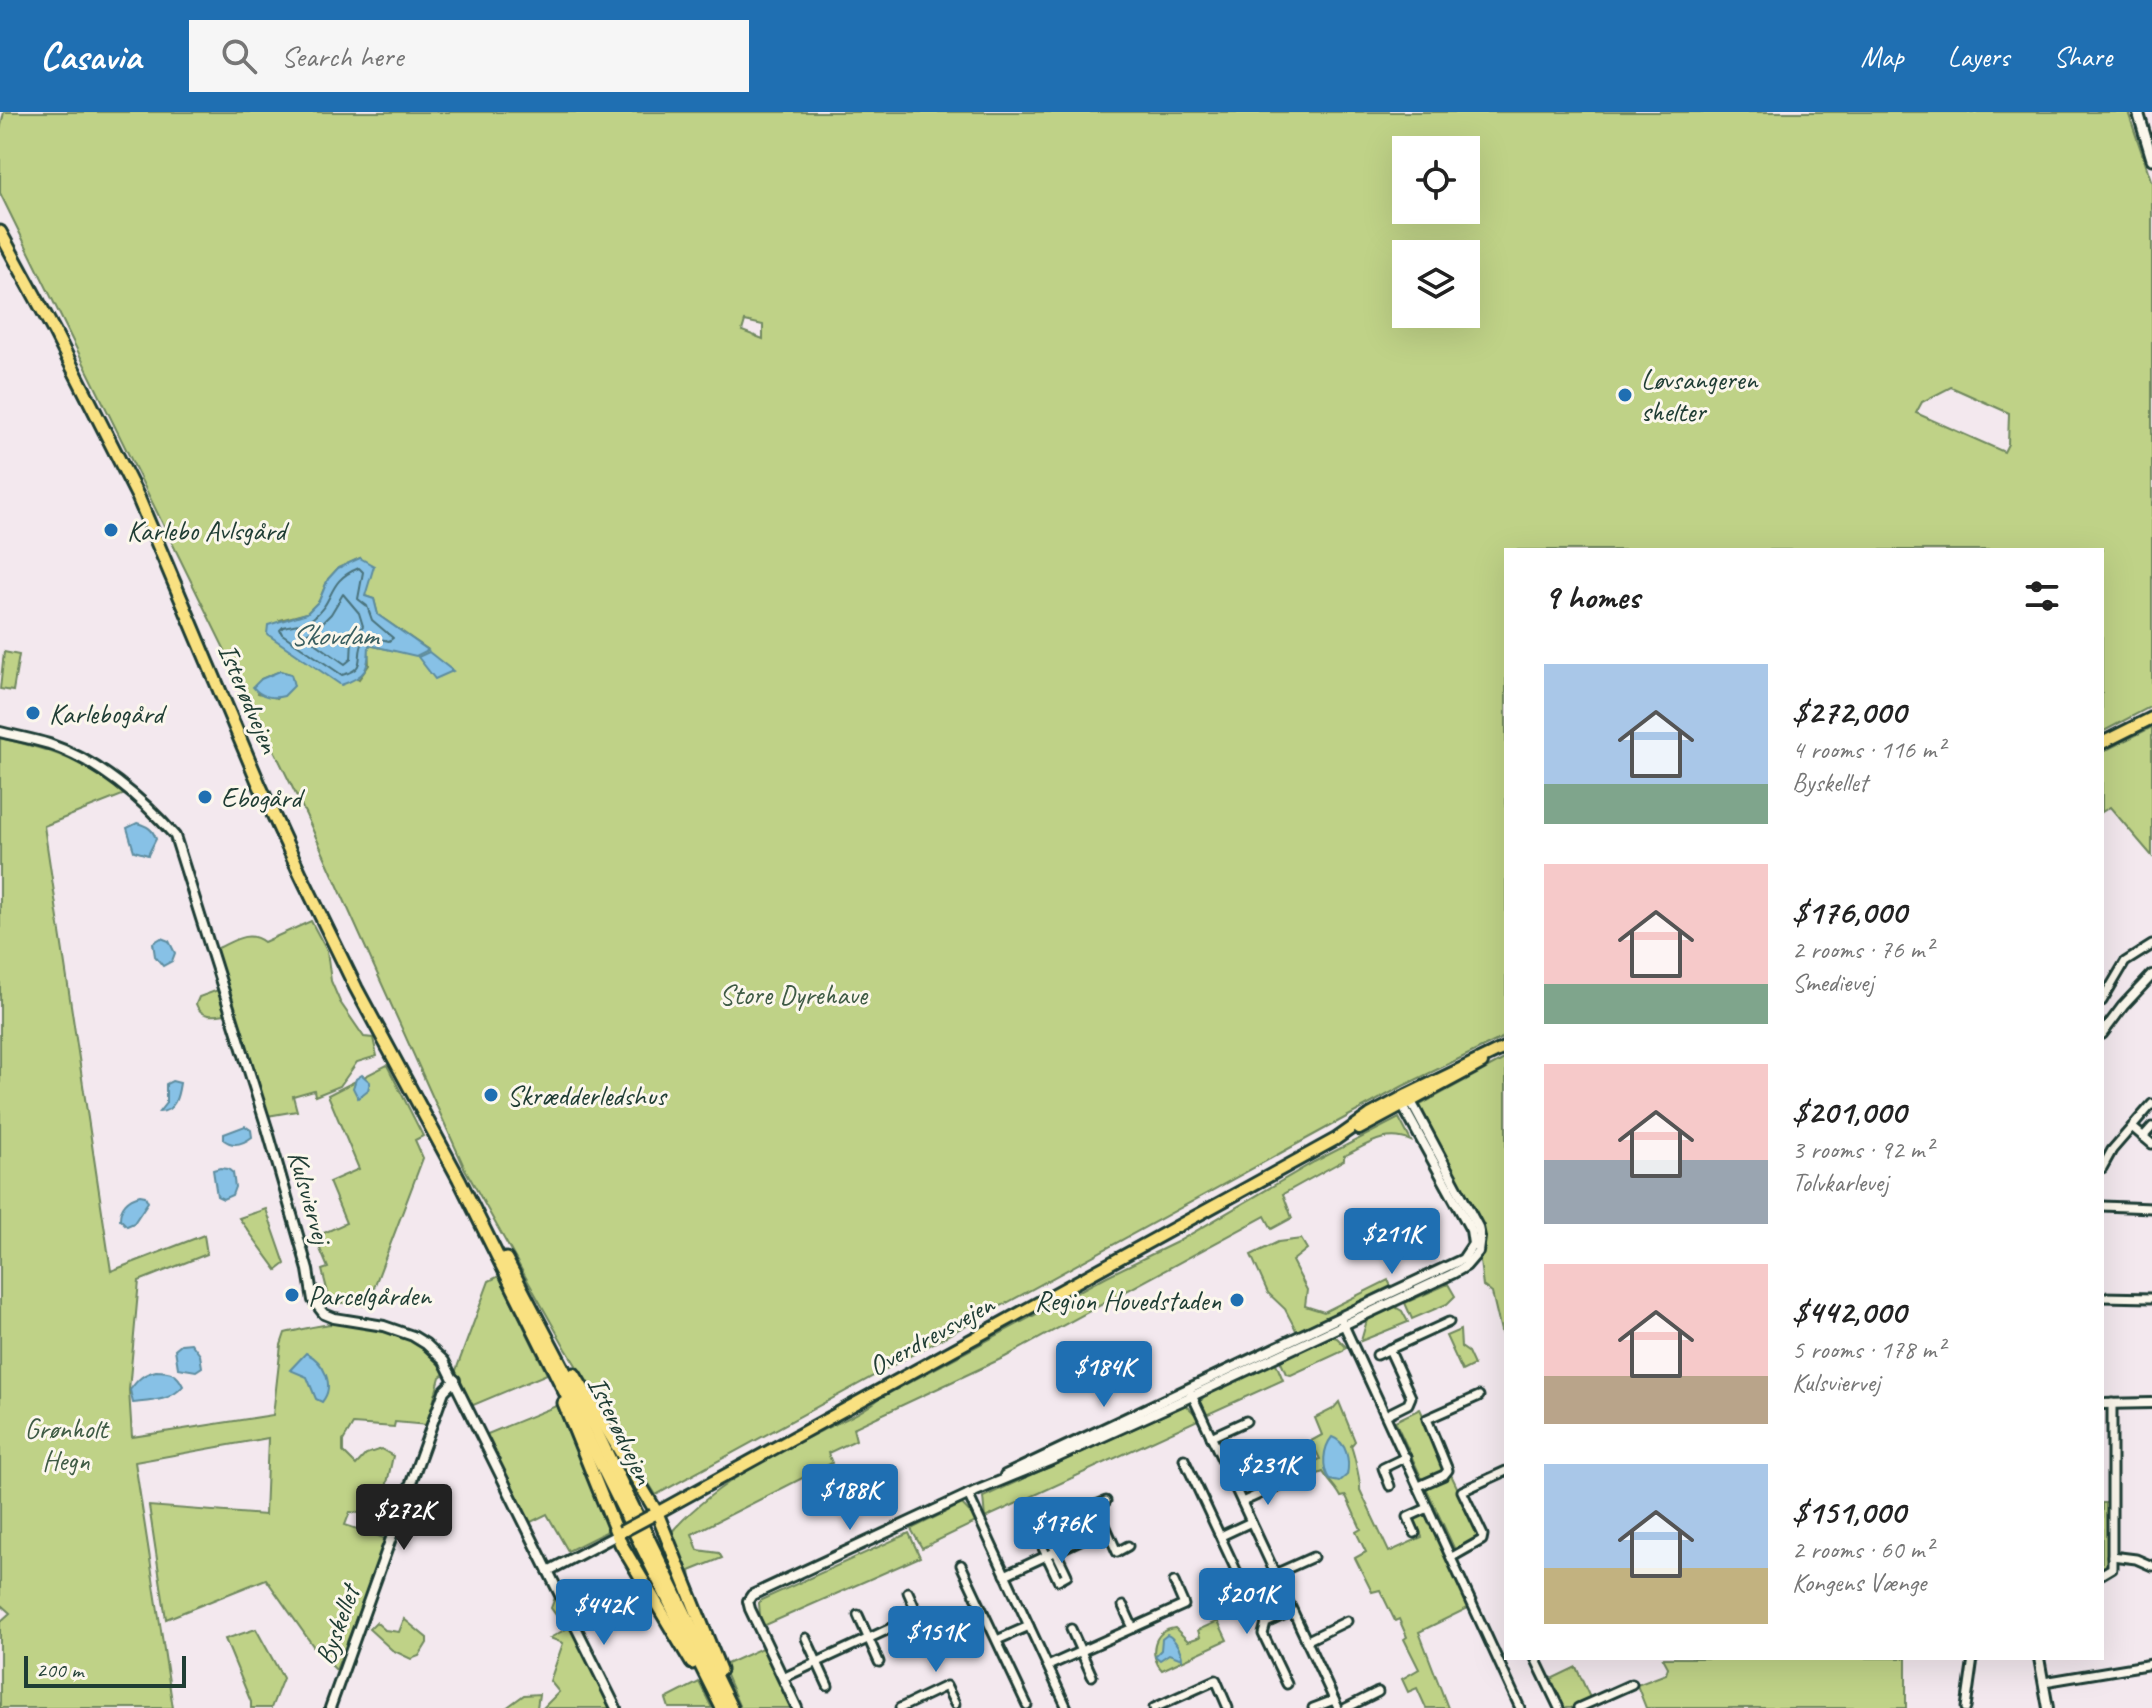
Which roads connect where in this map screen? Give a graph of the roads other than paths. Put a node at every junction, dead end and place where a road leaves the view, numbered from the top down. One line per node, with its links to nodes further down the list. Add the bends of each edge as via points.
1 (2138, 112): 2 (main road)
2 (2152, 159)
3 (0, 232): 19 (highway, Isterødvejen, via 138,497 300,873)
4 (2152, 718): 6 (main road)
5 (0, 732): 30 (street, Kulsviervej, via 74,754 130,794 175,836 267,1128 313,1300 334,1318 413,1336 436,1352)
6 (2104, 742)
7 (2152, 945): 9 (street, via 2125,962)
8 (2152, 975): 10 (street)
9 (2104, 998)
10 (2104, 1031)
11 (1504, 1049): 12 (main road, Overdrevsvejen)
12 (1405, 1101): 24 (street, via 1471,1230 1473,1244 1463,1259); 48 (main road, Overdrevsvejen, via 1370,1115 1336,1139)
13 (2152, 1104): 14 (street)
14 (2132, 1127): 16 (street); 18 (street)
15 (2152, 1127): 16 (street)
16 (2143, 1137): 17 (street)
17 (2152, 1144)
18 (2104, 1164)
19 (459, 1179): 26 (highway, Isterødvejen); 29 (highway, Isterødvejen)
20 (2104, 1206): 21 (street)
21 (2152, 1208)
22 (2104, 1297): 23 (street)
23 (2152, 1298)
24 (1342, 1322): 31 (street); 35 (street)
25 (1449, 1322): 27 (street)
26 (547, 1335): 48 (highway); 105 (highway, Isterødvejen)
27 (1389, 1349): 28 (street); 35 (street, via 1411,1397)
28 (1377, 1355)
29 (554, 1368): 51 (highway); 104 (highway, Isterødvejen)
30 (455, 1380): 62 (street, Kulsviervej); 102 (street, Byskellet, via 444,1391)
31 (1190, 1392): 37 (street); 44 (street)
32 (1479, 1396): 43 (street, via 1427,1419 1448,1470)
33 (2107, 1403): 34 (street); 57 (street)
34 (2152, 1403)
35 (1386, 1415): 38 (street)
36 (1246, 1421): 37 (street)
37 (1211, 1437): 46 (street)
38 (1406, 1457): 42 (street, via 1383,1468); 43 (street)
39 (1184, 1459): 53 (street)
40 (1504, 1472): 59 (street, via 1462,1491 1483,1535)
41 (1282, 1484): 46 (street)
42 (1390, 1486)
43 (1419, 1486): 47 (street)
44 (972, 1492): 65 (street); 93 (street, via 752,1595 750,1609)
45 (1106, 1501): 50 (street, via 1096,1505)
46 (1242, 1502): 49 (street)
47 (1428, 1508): 52 (street, via 1408,1517); 59 (street)
48 (655, 1514): 51 (main road, Overdrevsvejen, bridge); 105 (highway)
49 (1251, 1522): 53 (street); 64 (street)
50 (1106, 1528): 54 (street, via 1117,1552); 55 (street)
51 (619, 1533): 62 (street, Overdrevsvejen); 104 (highway)
52 (1415, 1533)
53 (1221, 1536): 68 (street)
54 (1128, 1546)
55 (1055, 1551): 56 (street); 56 (street, via 1045,1529 1036,1533); 56 (street, via 1067,1575 1058,1580)
56 (1047, 1556): 65 (street)
57 (2112, 1556): 61 (street); 63 (street, via 2112,1568)
58 (1313, 1557): 64 (street)
59 (1452, 1557): 84 (street)
60 (961, 1565): 80 (street)
61 (2152, 1566)
62 (548, 1571): 103 (street, Kulsviervej)
63 (2104, 1573)
64 (1275, 1574): 70 (street)
65 (1005, 1575): 74 (street)
66 (1174, 1582): 75 (street, via 1184,1605)
67 (908, 1592): 72 (street)
68 (1249, 1598)
69 (1123, 1606): 75 (street)
70 (1292, 1611): 81 (street); 95 (street, via 1266,1623 1263,1634)
71 (858, 1615): 79 (street)
72 (917, 1616): 78 (street); 79 (street)
73 (1347, 1621): 81 (street)
74 (1029, 1626): 80 (street); 91 (street)
75 (1133, 1628): 82 (street)
76 (1071, 1629): 82 (street)
77 (806, 1638): 88 (street)
78 (928, 1638)
79 (868, 1639): 88 (street); 89 (street)
80 (997, 1640): 101 (street)
81 (1306, 1641): 100 (street)
82 (1081, 1651): 91 (street); 92 (street)
83 (1504, 1652): 84 (street)
84 (1496, 1655): 113 (street)
85 (1536, 1660): 114 (street)
86 (1973, 1660): 116 (street)
87 (2039, 1660): 94 (street)
88 (816, 1662): 93 (street); 97 (street)
89 (879, 1662)
90 (2152, 1664): 94 (street)
91 (1048, 1666): 108 (street)
92 (1092, 1676)
93 (783, 1678): 106 (street)
94 (2044, 1682): 117 (street)
95 (1287, 1684)
96 (1632, 1684): 115 (street)
97 (828, 1686)
98 (1378, 1692): 112 (street)
99 (955, 1704): 107 (street, via 946,1686)
100 (1336, 1704): 111 (street)
101 (1027, 1705)
102 (330, 1708)
103 (616, 1708)
104 (720, 1708)
105 (733, 1708)
106 (797, 1708)
107 (900, 1708)
108 (1067, 1708)
109 (1154, 1708): 110 (street, via 1216,1680)
110 (1228, 1708)
111 (1313, 1708)
112 (1346, 1708)
113 (1520, 1708)
114 (1559, 1708)
115 (1578, 1708)
116 (1966, 1708)
117 (2048, 1708)

